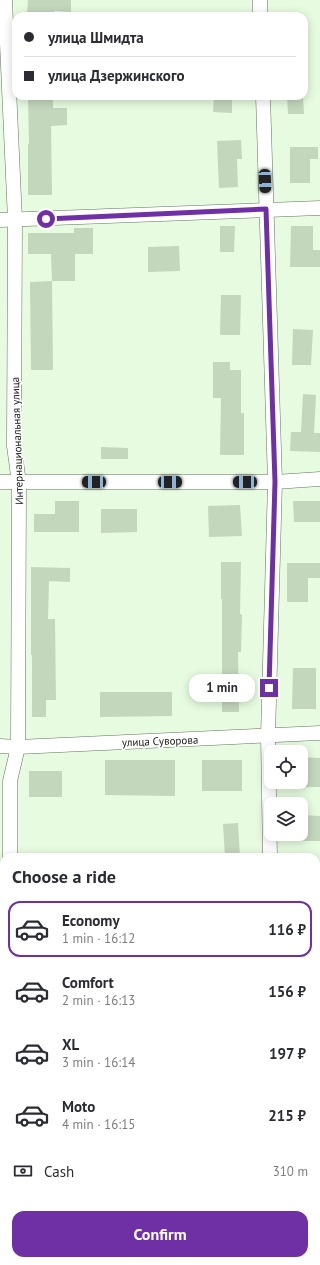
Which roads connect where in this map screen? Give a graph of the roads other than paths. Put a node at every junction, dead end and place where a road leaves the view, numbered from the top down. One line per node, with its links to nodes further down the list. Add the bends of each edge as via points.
1 (5, 0): 8 (street, Интернациональная улица)
2 (260, 0): 3 (street)
3 (260, 12)
4 (263, 100): 6 (street)
5 (320, 208): 6 (street)
6 (266, 209): 8 (street); 11 (street)
7 (0, 220): 8 (street)
8 (15, 220): 12 (street, Интернациональная улица, via 14,446)
9 (320, 479): 11 (street)
10 (0, 482): 12 (street)
11 (275, 482): 12 (street); 14 (street)
12 (19, 483): 16 (street, Интернациональная улица)
13 (320, 734): 14 (street, улица Суворова)
14 (268, 736): 16 (street, улица Суворова); 18 (street)
15 (0, 746): 16 (street, улица Суворова)
16 (18, 747): 17 (street, Интернациональная улица, via 10,781)
17 (10, 853)
18 (270, 853)

